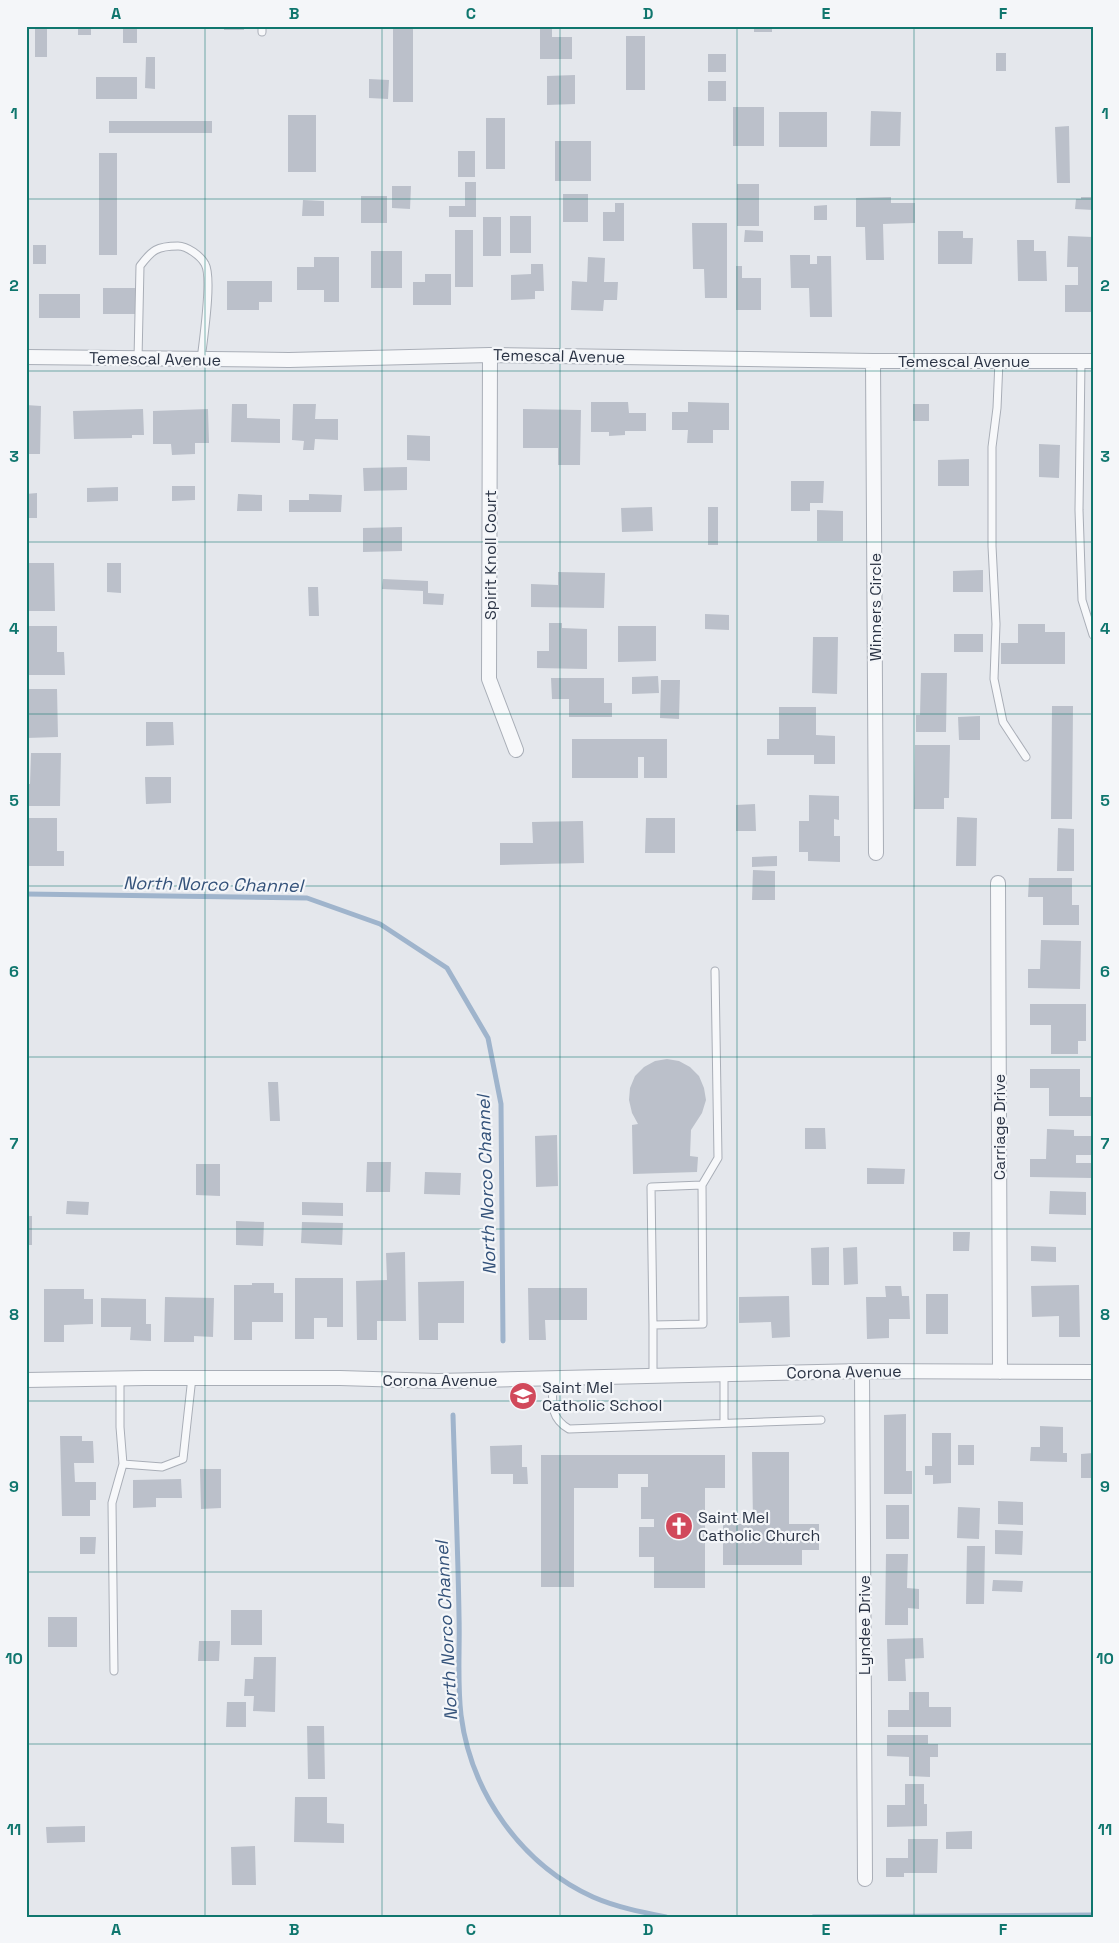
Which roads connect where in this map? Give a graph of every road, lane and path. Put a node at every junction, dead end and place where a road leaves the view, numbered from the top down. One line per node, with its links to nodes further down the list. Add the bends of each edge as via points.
1 (490, 355): 4 (street, Temescal Avenue); 5 (street, Temescal Avenue); 9 (street, Spirit Knoll Court, via 489,679)
2 (26, 357): 3 (street, Temescal Avenue)
3 (138, 359): 4 (street, Temescal Avenue); 4 (lane, via 140,266 155,249 183,246 206,265 208,278)
4 (201, 360)
5 (873, 361): 6 (street, Temescal Avenue); 11 (street, Winners Circle)
6 (999, 361): 7 (street, Temescal Avenue); 10 (lane, via 998,408 992,447 994,679 1003,722)
7 (1087, 361): 8 (lane, via 1079,510 1082,600)
8 (1093, 635)
9 (516, 750)
10 (1026, 757)
11 (876, 853)
12 (998, 883): 17 (street, Carriage Drive)
13 (715, 971): 14 (lane, via 718,1158)
14 (702, 1185): 15 (lane, via 703,1324); 15 (lane, via 651,1187)
15 (653, 1325): 20 (lane)
16 (862, 1371): 17 (street, Corona Avenue); 19 (street, Corona Avenue); 29 (street, Lyndee Drive)
17 (1000, 1372): 18 (street, Corona Avenue)
18 (1093, 1372)
19 (724, 1375): 20 (street, Corona Avenue); 26 (lane)
20 (653, 1376): 23 (street, Corona Avenue)
21 (192, 1377): 22 (street, Corona Avenue); 23 (street, Corona Avenue, via 438,1381); 27 (lane, via 183,1459 162,1467)
22 (120, 1379): 24 (street, Corona Avenue); 27 (lane)
23 (553, 1379): 26 (lane, via 554,1415 569,1429)
24 (26, 1380)
25 (821, 1420): 26 (lane)
26 (724, 1423)
27 (123, 1464): 28 (lane, via 112,1503)
28 (114, 1671)
29 (865, 1879)

